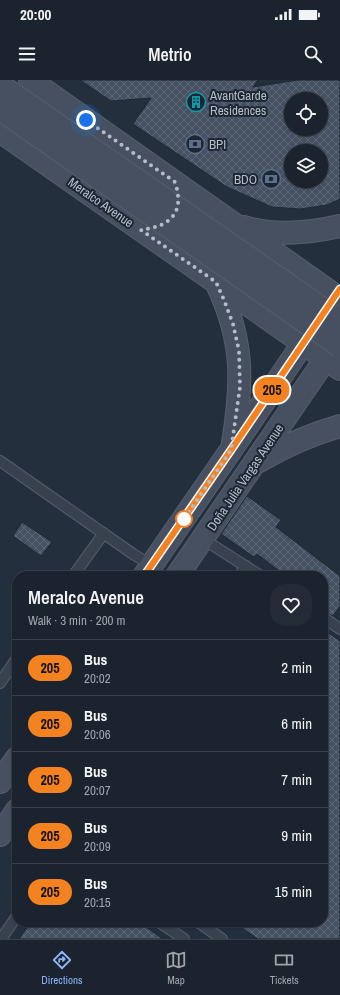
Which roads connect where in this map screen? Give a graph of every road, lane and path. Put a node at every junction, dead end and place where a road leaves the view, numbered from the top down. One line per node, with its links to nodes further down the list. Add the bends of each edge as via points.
1 (30, 80): 5 (main road)
2 (0, 85): 13 (main road, bridge)
3 (0, 109): 13 (main road, Meralco Avenue, bridge)
4 (0, 131): 8 (main road, Meralco Avenue)
5 (175, 182): 6 (main road); 8 (main road, via 179,200 176,212 163,224)
6 (236, 224): 7 (main road, via 272,232); 10 (main road)
7 (340, 226)
8 (141, 230): 9 (main road, Meralco Avenue)
9 (211, 279): 11 (main road, via 220,270 241,274); 12 (main road, Meralco Avenue); 15 (main road, via 224,300 239,351 240,387)
10 (338, 294): 11 (main road, Doña Julia Vargas Avenue)
11 (316, 324): 12 (main road, Doña Julia Vargas Avenue); 13 (main road)
12 (303, 344): 13 (main road, Meralco Avenue); 15 (main road, Doña Julia Vargas Avenue)
13 (338, 345): 17 (main road, Doña Julia Vargas Avenue)
14 (340, 426): 17 (main road, via 279,449)
15 (231, 450): 22 (main road, Doña Julia Vargas Avenue)
16 (0, 461): 18 (lane)
17 (254, 463): 19 (main road, Doña Julia Vargas Avenue)
18 (104, 533): 21 (lane); 22 (lane)
19 (203, 538): 20 (lane); 23 (main road, Doña Julia Vargas Avenue)
20 (246, 566): 24 (lane); 25 (lane)
21 (77, 571)
22 (148, 571)
23 (180, 571)
24 (242, 571)
25 (254, 571)
26 (328, 621): 27 (lane)
27 (340, 629)
28 (12, 665): 29 (lane)
29 (0, 683)
30 (12, 765): 31 (main road)
31 (0, 782)
32 (12, 923): 35 (lane)
33 (166, 927): 36 (lane)
34 (205, 927): 37 (lane)
35 (1, 939)
36 (184, 939)
37 (222, 939)

